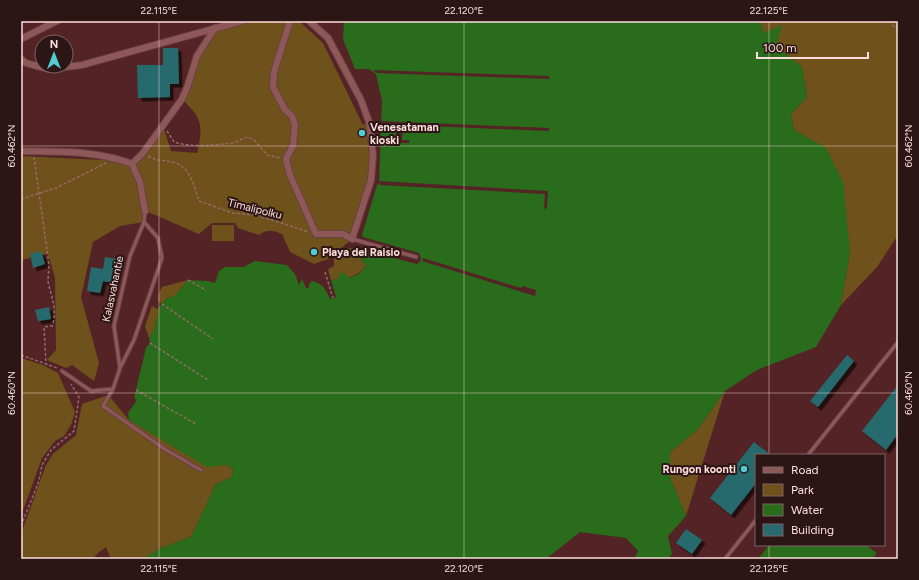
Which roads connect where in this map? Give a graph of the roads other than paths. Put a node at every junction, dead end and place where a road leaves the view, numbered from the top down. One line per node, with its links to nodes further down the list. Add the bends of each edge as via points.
1 (57, 21): 6 (street)
2 (242, 21): 5 (street)
3 (290, 21): 12 (street, via 274,72 273,87 284,110 292,116 295,125 293,146 286,159 290,175 316,234 343,234)
4 (310, 21): 12 (street, via 328,38 361,100 369,122 371,180)
5 (215, 28): 7 (street, via 82,65 48,69 26,64); 9 (street, via 197,56 185,94 143,153)
6 (21, 38)
7 (21, 59)
8 (21, 151): 9 (street, via 117,158)
9 (132, 164): 10 (street, Kalasvahantie, via 140,182)
10 (145, 210): 11 (lane, Kalasvahantie)
11 (144, 222): 15 (lane, Kalasvahantie, via 130,256 114,326); 15 (lane, via 158,238 162,258 134,340)
12 (352, 239): 13 (lane)
13 (416, 257)
14 (898, 342): 18 (lane)
15 (120, 368): 17 (lane, Kalasvahantie)
16 (62, 370): 17 (lane, via 90,391)
17 (113, 389): 19 (lane, Kalasvahantie, via 104,406 166,450)
18 (809, 454)
19 (201, 470)
20 (755, 521): 21 (lane)
21 (725, 559)

